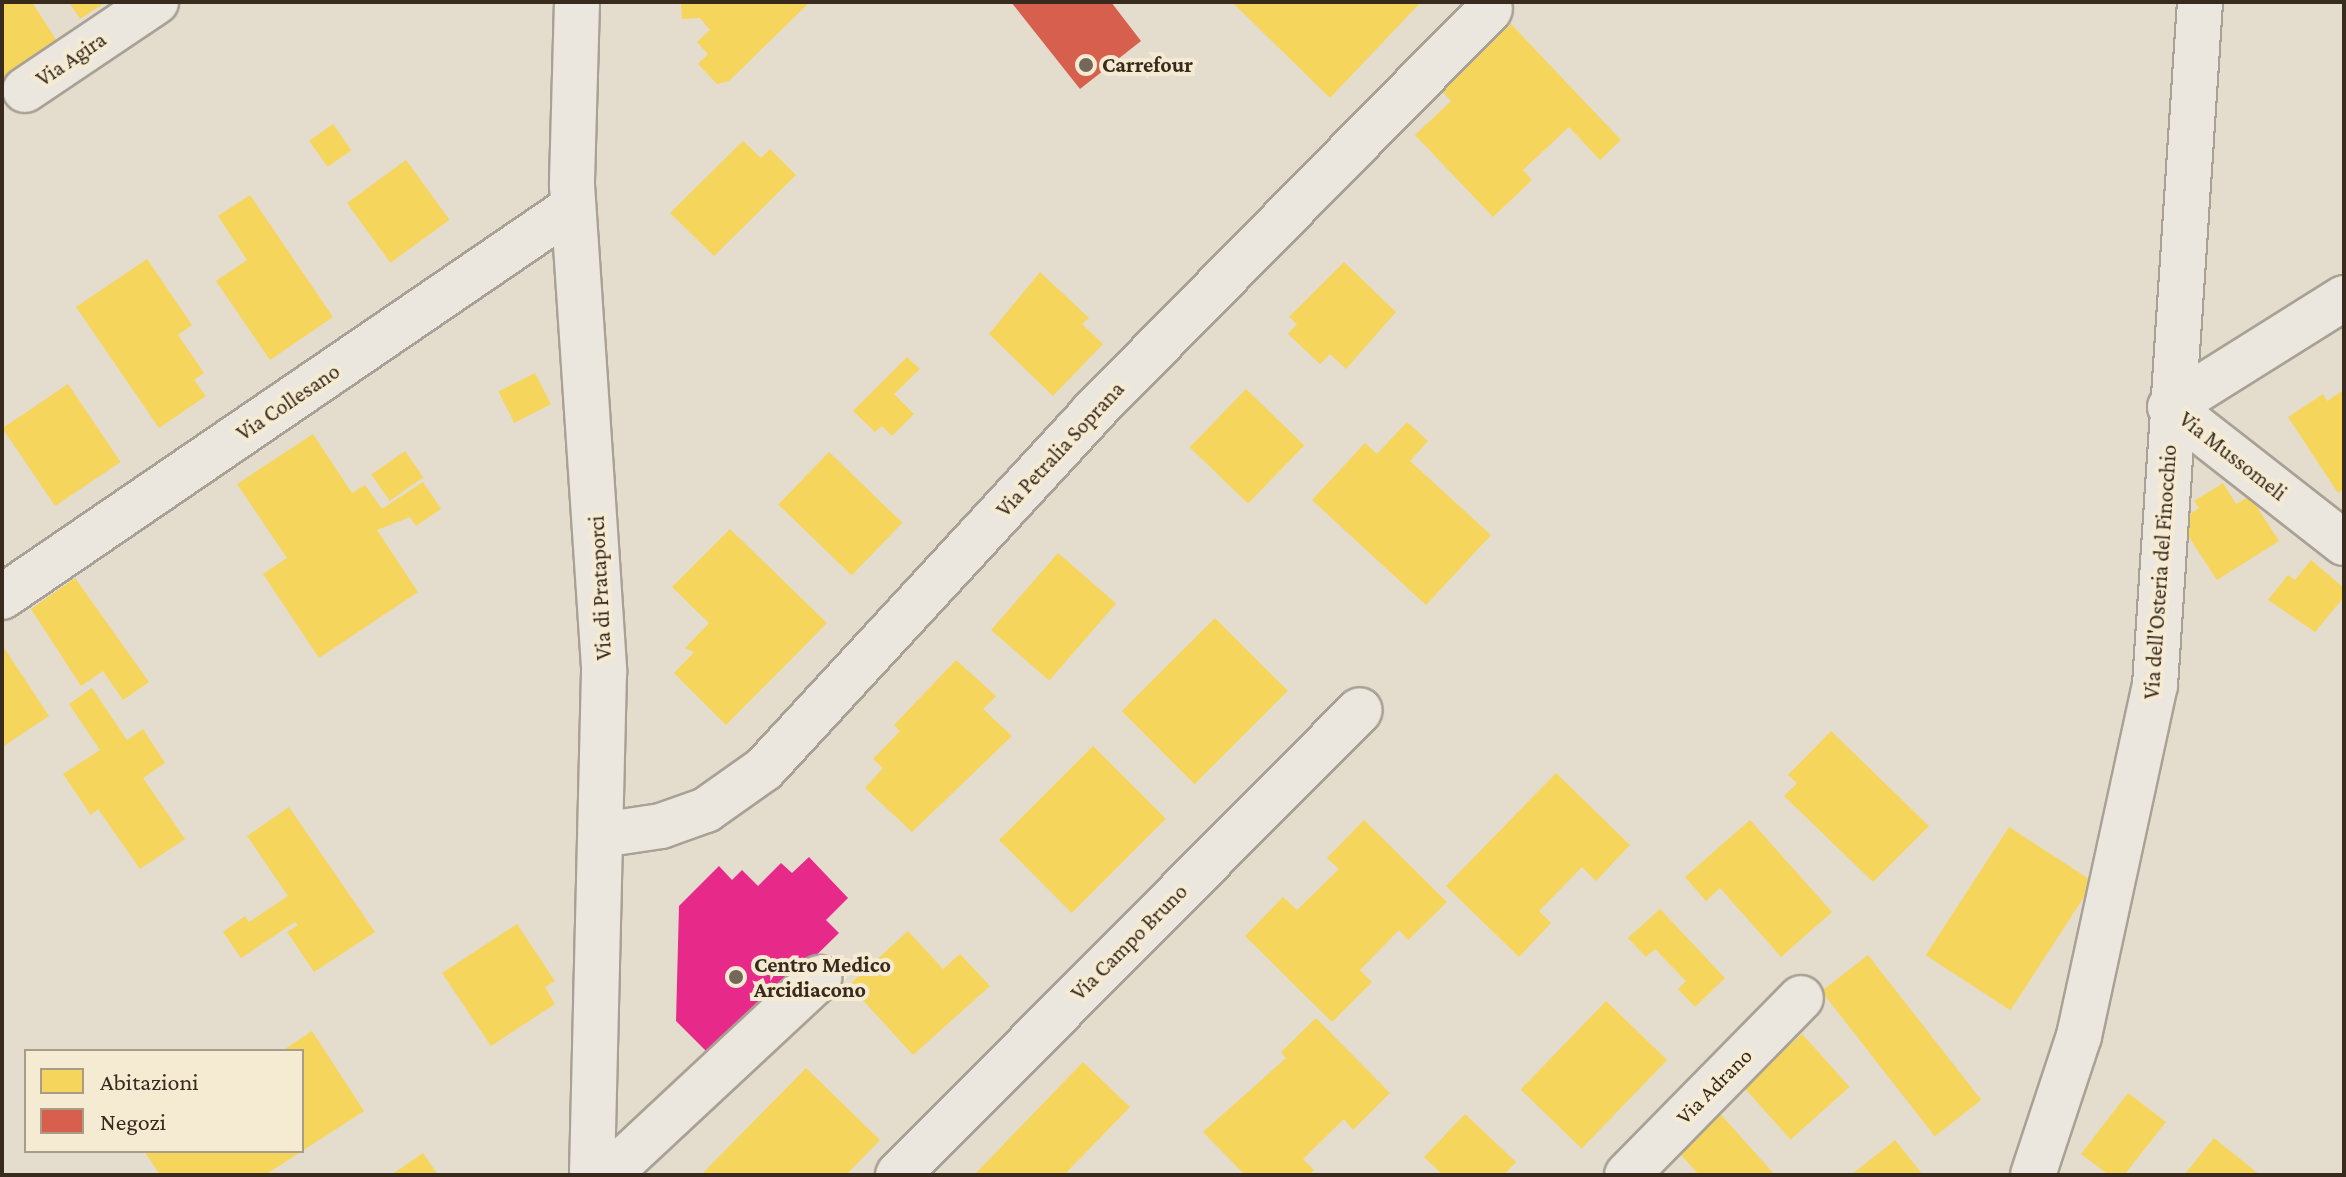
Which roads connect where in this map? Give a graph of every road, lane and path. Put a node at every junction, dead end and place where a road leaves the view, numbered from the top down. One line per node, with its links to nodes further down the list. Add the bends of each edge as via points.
1 (156, 2): 5 (street, Via Agira)
2 (2200, 2): 8 (street, Via dell'Osteria del Finocchio)
3 (582, 8): 6 (street, Via di Prataporci)
4 (1490, 9): 12 (street, Via Petralia Soprana, via 1092,413 764,769 706,810 661,826)
5 (25, 90)
6 (573, 207): 10 (street, Via Collesano); 12 (street, Via di Prataporci, via 602,599)
7 (2344, 298): 8 (street, Via Mussomeli)
8 (2170, 407): 9 (street, Via Mussomeli); 19 (street, Via dell'Osteria del Finocchio, via 2160,635 2145,744 2076,1049)
9 (2344, 543)
10 (2, 597)
11 (1360, 710): 17 (street, Via Campo Bruno)
12 (601, 835): 15 (street, Via di Prataporci)
13 (819, 978): 16 (street)
14 (1801, 998): 18 (street, Via Adrano)
15 (592, 1175)
16 (608, 1175)
17 (898, 1175)
18 (1627, 1175)
19 (2033, 1175)

